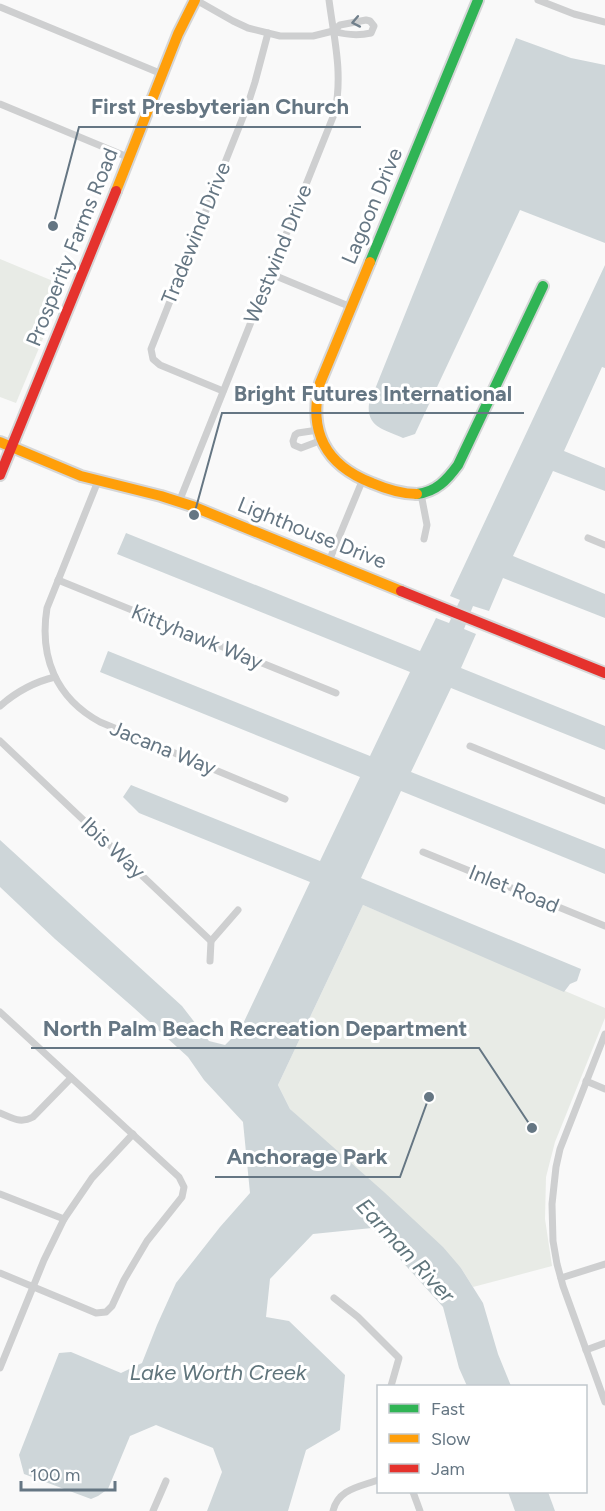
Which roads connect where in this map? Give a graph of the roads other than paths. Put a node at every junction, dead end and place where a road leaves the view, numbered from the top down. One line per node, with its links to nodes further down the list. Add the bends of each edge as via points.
1 (195, 0): 8 (street, via 248,28); 9 (street, Prosperity Farms Road)
2 (329, 0): 7 (street, Westwind Drive)
3 (478, 0): 14 (street, Lagoon Drive)
4 (538, 0): 6 (street)
5 (0, 7): 9 (street)
6 (605, 22)
7 (333, 31): 7 (street, one-way to 7, via 366,34 374,26 366,20 340,25); 8 (street, via 296,37); 12 (street, Westwind Drive, via 339,71 335,112)
8 (268, 33): 15 (street, Tradewind Drive, via 247,107 151,349 160,365)
9 (162, 74): 11 (street, Prosperity Farms Road)
10 (0, 104): 11 (street)
11 (130, 158): 17 (street, Prosperity Farms Road)
12 (271, 274): 14 (street); 15 (street, Westwind Drive)
13 (543, 286): 21 (street, via 458,465 441,485)
14 (351, 307): 19 (street, Lagoon Drive, via 319,388 316,409 320,435 336,461)
15 (223, 391): 22 (street, Westwind Drive)
16 (0, 442): 17 (street, Lighthouse Drive)
17 (12, 446): 18 (street, Prosperity Farms Road); 20 (street, Lighthouse Drive)
18 (0, 476)
19 (363, 479): 21 (street, Lagoon Drive, via 394,492); 26 (street)
20 (98, 481): 22 (street, Lighthouse Drive); 27 (street)
21 (421, 494): 24 (street, via 427,525)
22 (179, 502): 26 (street, Lighthouse Drive)
23 (588, 538): 25 (street)
24 (424, 539)
25 (605, 545)
26 (329, 561): 28 (street, Lighthouse Drive)
27 (58, 580): 29 (street, via 47,608 44,635); 30 (street, Kittyhawk Way)
28 (605, 673)
29 (55, 677): 31 (street, via 20,691); 34 (street, Jacana Way, via 73,703 100,722)
30 (336, 693)
31 (0, 705)
32 (0, 741): 39 (street, Ibis Way)
33 (470, 746): 35 (street)
34 (285, 799)
35 (605, 801)
36 (423, 852): 38 (street, Inlet Road)
37 (238, 910): 39 (street)
38 (605, 926)
39 (211, 941): 40 (street)
40 (210, 961)
41 (0, 1012): 43 (street)
42 (605, 1034): 44 (street)
43 (71, 1078): 46 (street, via 33,1117 17,1120); 47 (street)
44 (586, 1081): 45 (street); 52 (street, via 560,1149 553,1185 553,1241)
45 (605, 1089)
46 (0, 1113)
47 (133, 1134): 49 (street, via 93,1178); 53 (street, via 179,1177 184,1187 182,1197 135,1260 110,1309 96,1313)
48 (0, 1194): 49 (street)
49 (64, 1219): 53 (street)
50 (605, 1264): 52 (street)
51 (0, 1273): 53 (street)
52 (561, 1278): 56 (street)
53 (33, 1287): 57 (street)
54 (334, 1298): 58 (street, via 399,1358)
55 (605, 1343): 56 (street)
56 (586, 1350): 59 (street)
57 (0, 1368)
58 (391, 1385)
59 (605, 1402)
60 (377, 1480): 64 (street, via 340,1495)
61 (166, 1481): 63 (street)
62 (413, 1493): 65 (street)
63 (153, 1511)
64 (333, 1511)
65 (420, 1511)

